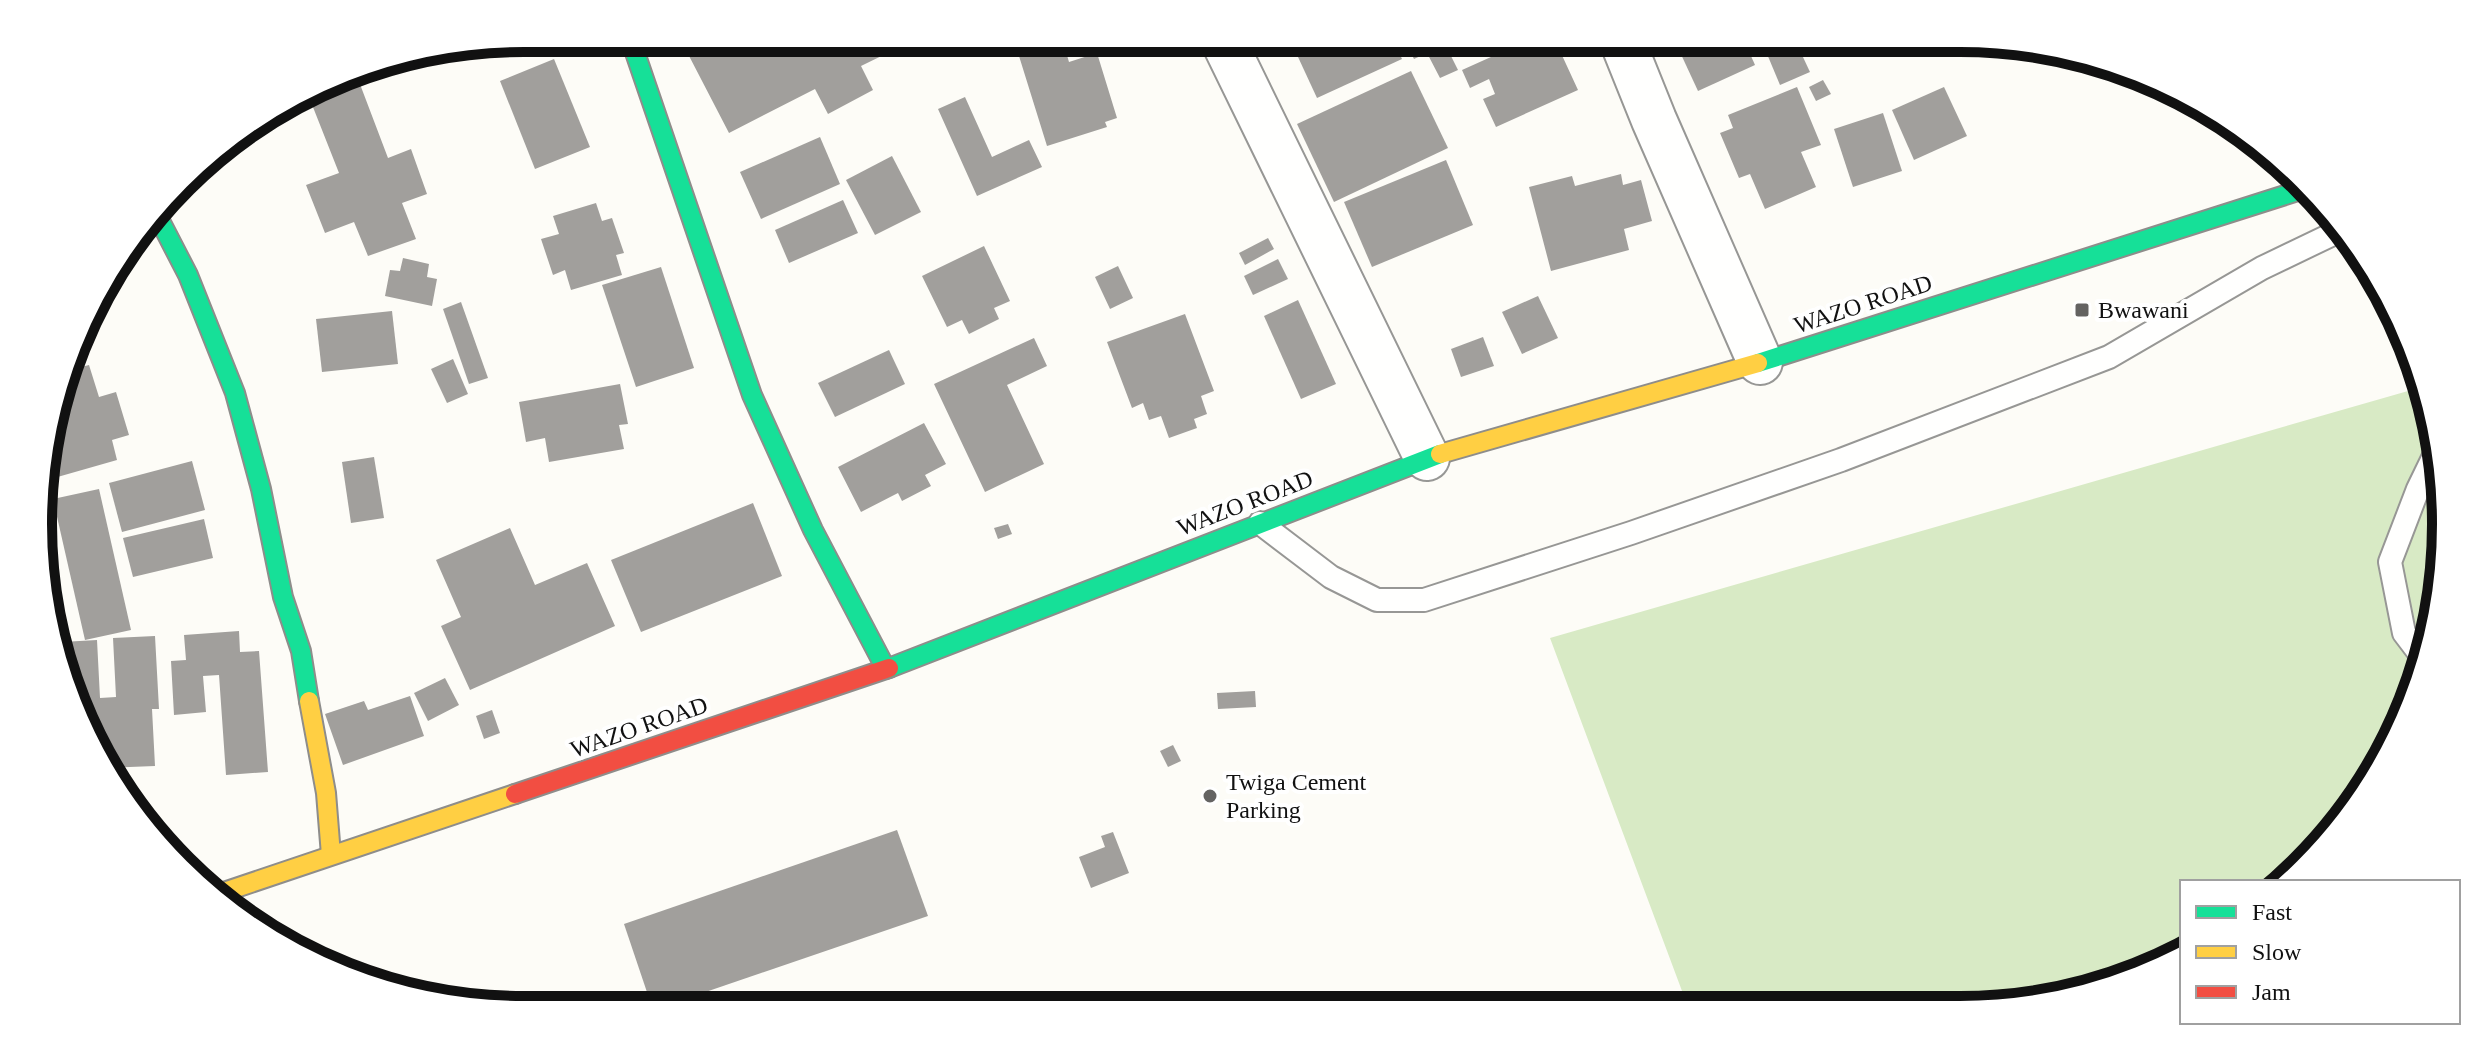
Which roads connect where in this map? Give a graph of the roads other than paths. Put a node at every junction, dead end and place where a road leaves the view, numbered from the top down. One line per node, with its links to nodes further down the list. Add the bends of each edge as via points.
1 (635, 52): 12 (main road, via 752,395 813,530)
2 (1229, 52): 8 (street)
3 (1627, 52): 7 (street)
4 (2296, 192): 7 (main road, WAZO ROAD)
5 (161, 223): 13 (main road, via 235,393 261,489 283,597 301,651 326,793)
6 (2332, 234): 10 (lane, via 2262,268 2109,357 1841,460 1424,600 1377,600 1331,577)
7 (1760, 362): 8 (main road, WAZO ROAD)
8 (1427, 458): 10 (main road, WAZO ROAD)
9 (2429, 467): 11 (lane, via 2390,562 2404,633)
10 (1260, 523): 12 (main road, WAZO ROAD)
11 (2415, 648)
12 (886, 669): 13 (main road, WAZO ROAD)
13 (331, 855): 14 (main road, WAZO ROAD)
14 (228, 891)

